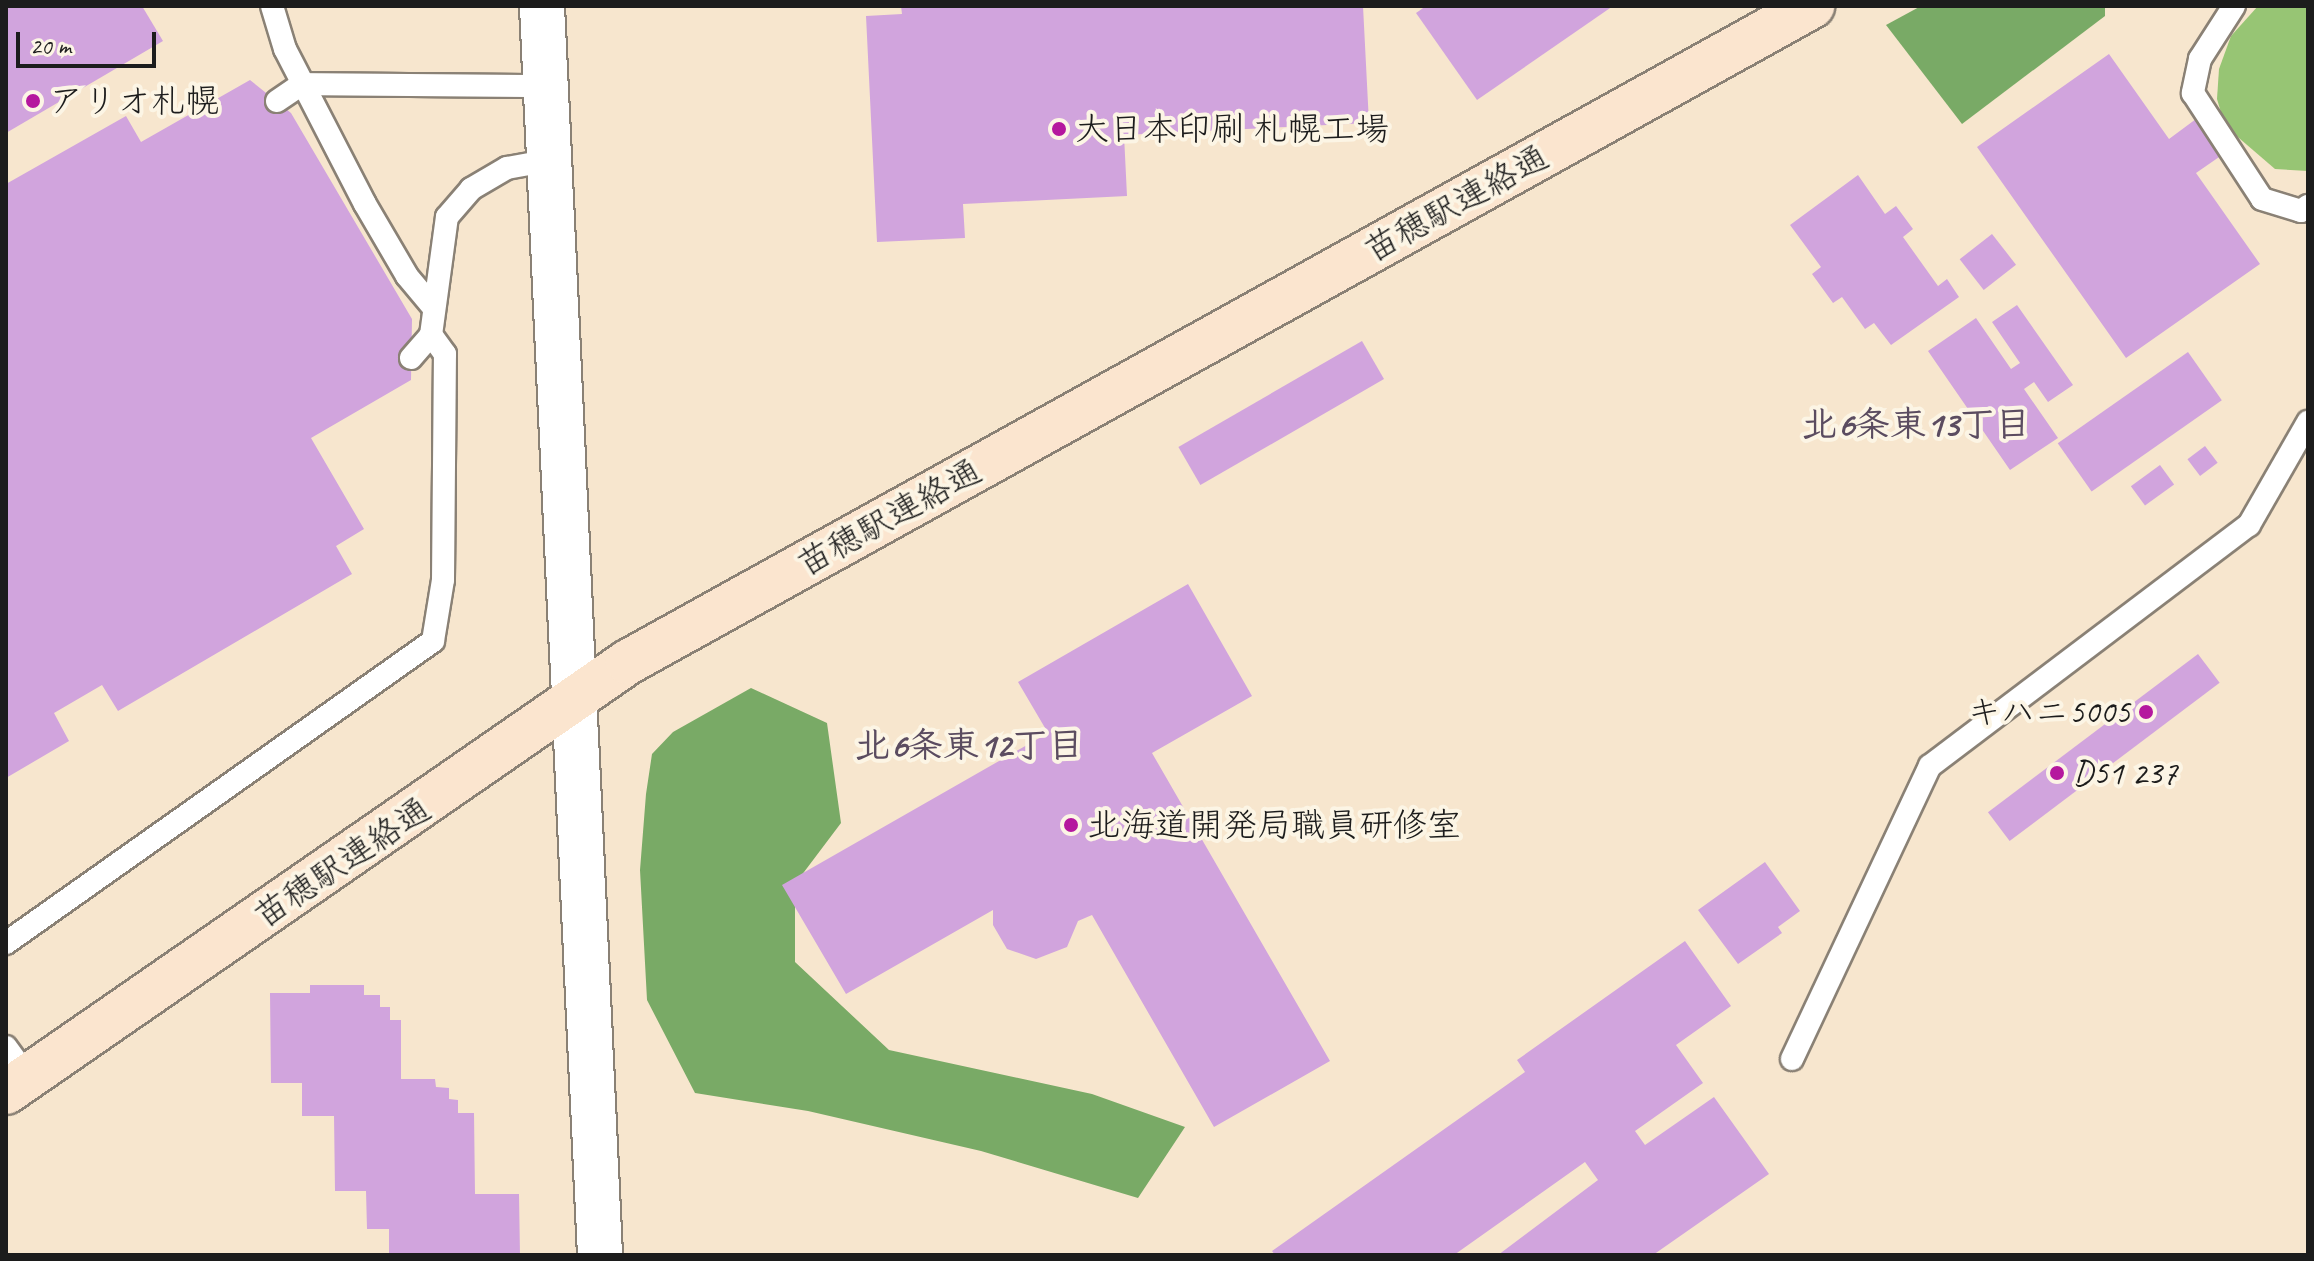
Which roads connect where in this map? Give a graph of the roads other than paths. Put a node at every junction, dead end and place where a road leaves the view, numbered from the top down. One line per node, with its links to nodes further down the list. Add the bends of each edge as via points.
1 (272, 6): 5 (lane)
2 (542, 6): 6 (street)
3 (2234, 6): 9 (lane, via 2200,59 2193,93 2262,199 2301,211)
4 (1785, 13): 14 (street, 苗穂駅連絡通, via 642,654)
5 (302, 84): 6 (lane); 7 (lane); 10 (lane, via 407,276)
6 (546, 86): 8 (street)
7 (277, 101)
8 (551, 160): 10 (lane, via 507,168 471,189 447,217); 14 (street)
9 (2308, 206)
10 (433, 307): 11 (lane)
11 (431, 335): 12 (lane); 15 (lane, via 445,354 443,580 433,641)
12 (411, 358)
13 (2308, 422): 16 (lane, via 2249,525 1930,766)
14 (572, 701): 17 (street, 苗穂駅連絡通); 18 (street)
15 (6, 943)
16 (1792, 1059)
17 (13, 1072)
18 (600, 1255)

